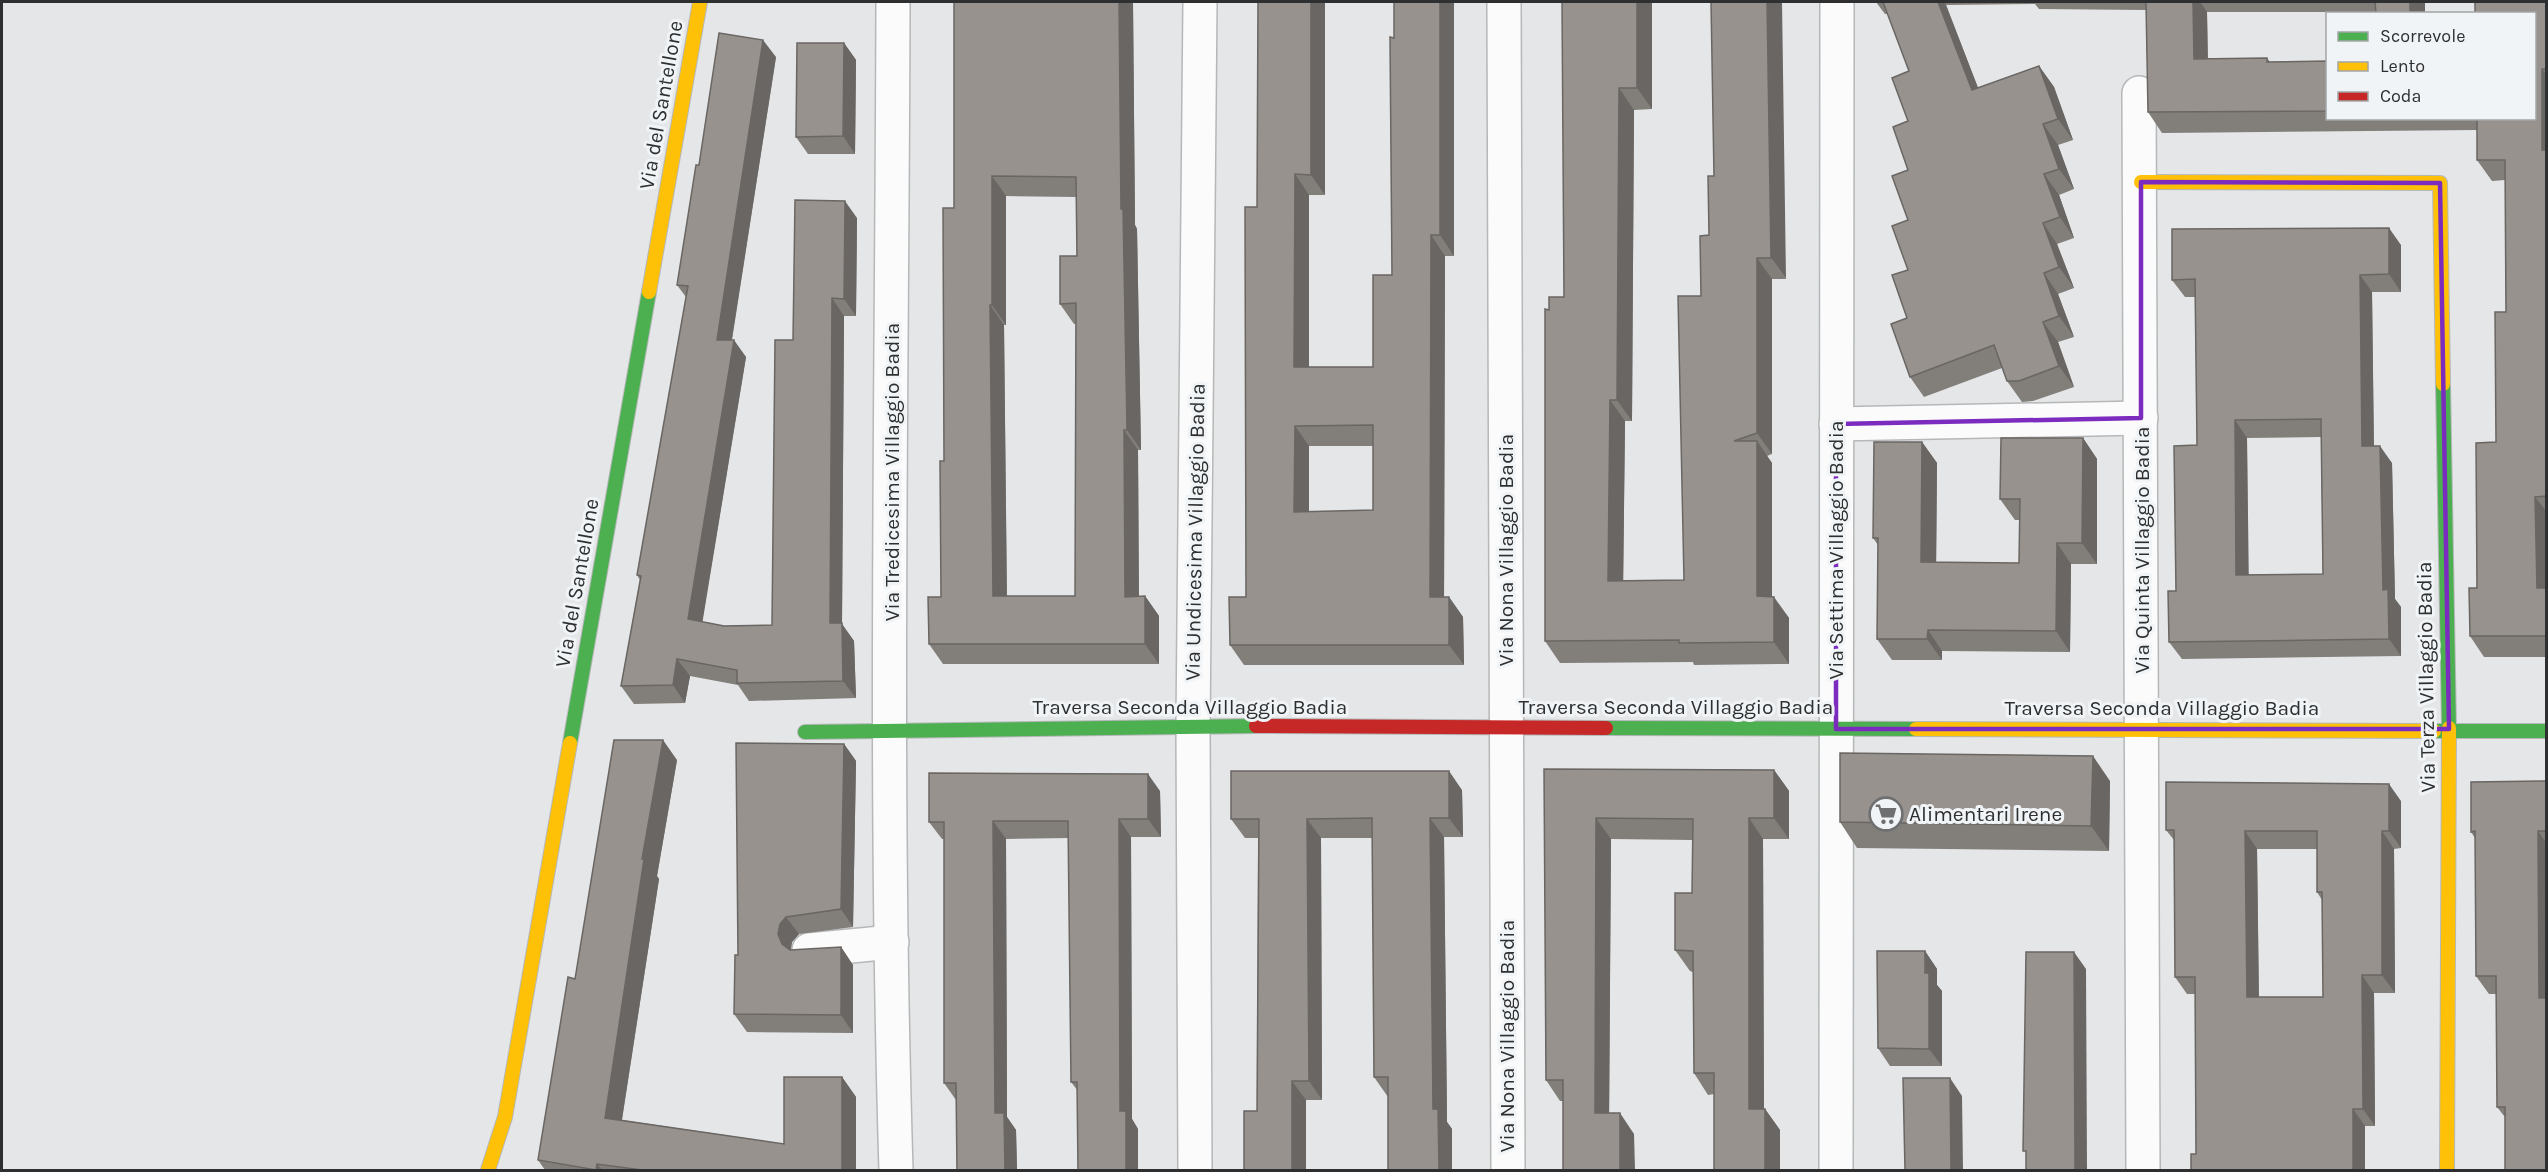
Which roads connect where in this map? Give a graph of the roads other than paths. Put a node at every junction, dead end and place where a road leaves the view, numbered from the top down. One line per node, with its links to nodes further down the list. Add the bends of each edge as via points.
1 (700, 2): 20 (street, Via del Santellone, via 505,1117)
2 (893, 2): 17 (street, Via Tredicesima Villaggio Badia)
3 (1200, 2): 10 (street, Via Undicesima Villaggio Badia)
4 (1504, 2): 11 (street, Via Nona Villaggio Badia)
5 (1837, 2): 9 (street, Via Settima Villaggio Badia)
6 (2139, 93): 7 (street, Via Quinta Villaggio Badia)
7 (2141, 182): 8 (street, Via Quinta Villaggio Badia); 13 (street, Via Terza Villaggio Badia, via 2440,183)
8 (2141, 418): 9 (street); 14 (street, Via Quinta Villaggio Badia)
9 (1836, 424): 12 (street, Via Settima Villaggio Badia)
10 (1193, 726): 11 (street, Traversa Seconda Villaggio Badia); 17 (street, Traversa Seconda Villaggio Badia); 22 (street, Via Undicesima Villaggio Badia)
11 (1507, 727): 12 (street, Traversa Seconda Villaggio Badia); 23 (street, Via Nona Villaggio Badia)
12 (1836, 729): 14 (street, Traversa Seconda Villaggio Badia); 24 (street, Via Settima Villaggio Badia)
13 (2449, 729): 14 (street, Traversa Seconda Villaggio Badia); 15 (street, Traversa Seconda Villaggio Badia); 26 (street, Via Terza Villaggio Badia)
14 (2142, 730): 25 (street, Via Quinta Villaggio Badia)
15 (2547, 731)
16 (805, 732): 17 (street, Traversa Seconda Villaggio Badia)
17 (891, 732): 18 (street, Via Tredicesima Villaggio Badia)
18 (892, 942): 19 (street); 21 (street, Via Tredicesima Villaggio Badia)
19 (809, 950)
20 (488, 1170)
21 (896, 1170)
22 (1195, 1170)
23 (1508, 1170)
24 (1836, 1170)
25 (2143, 1170)
26 (2448, 1170)

